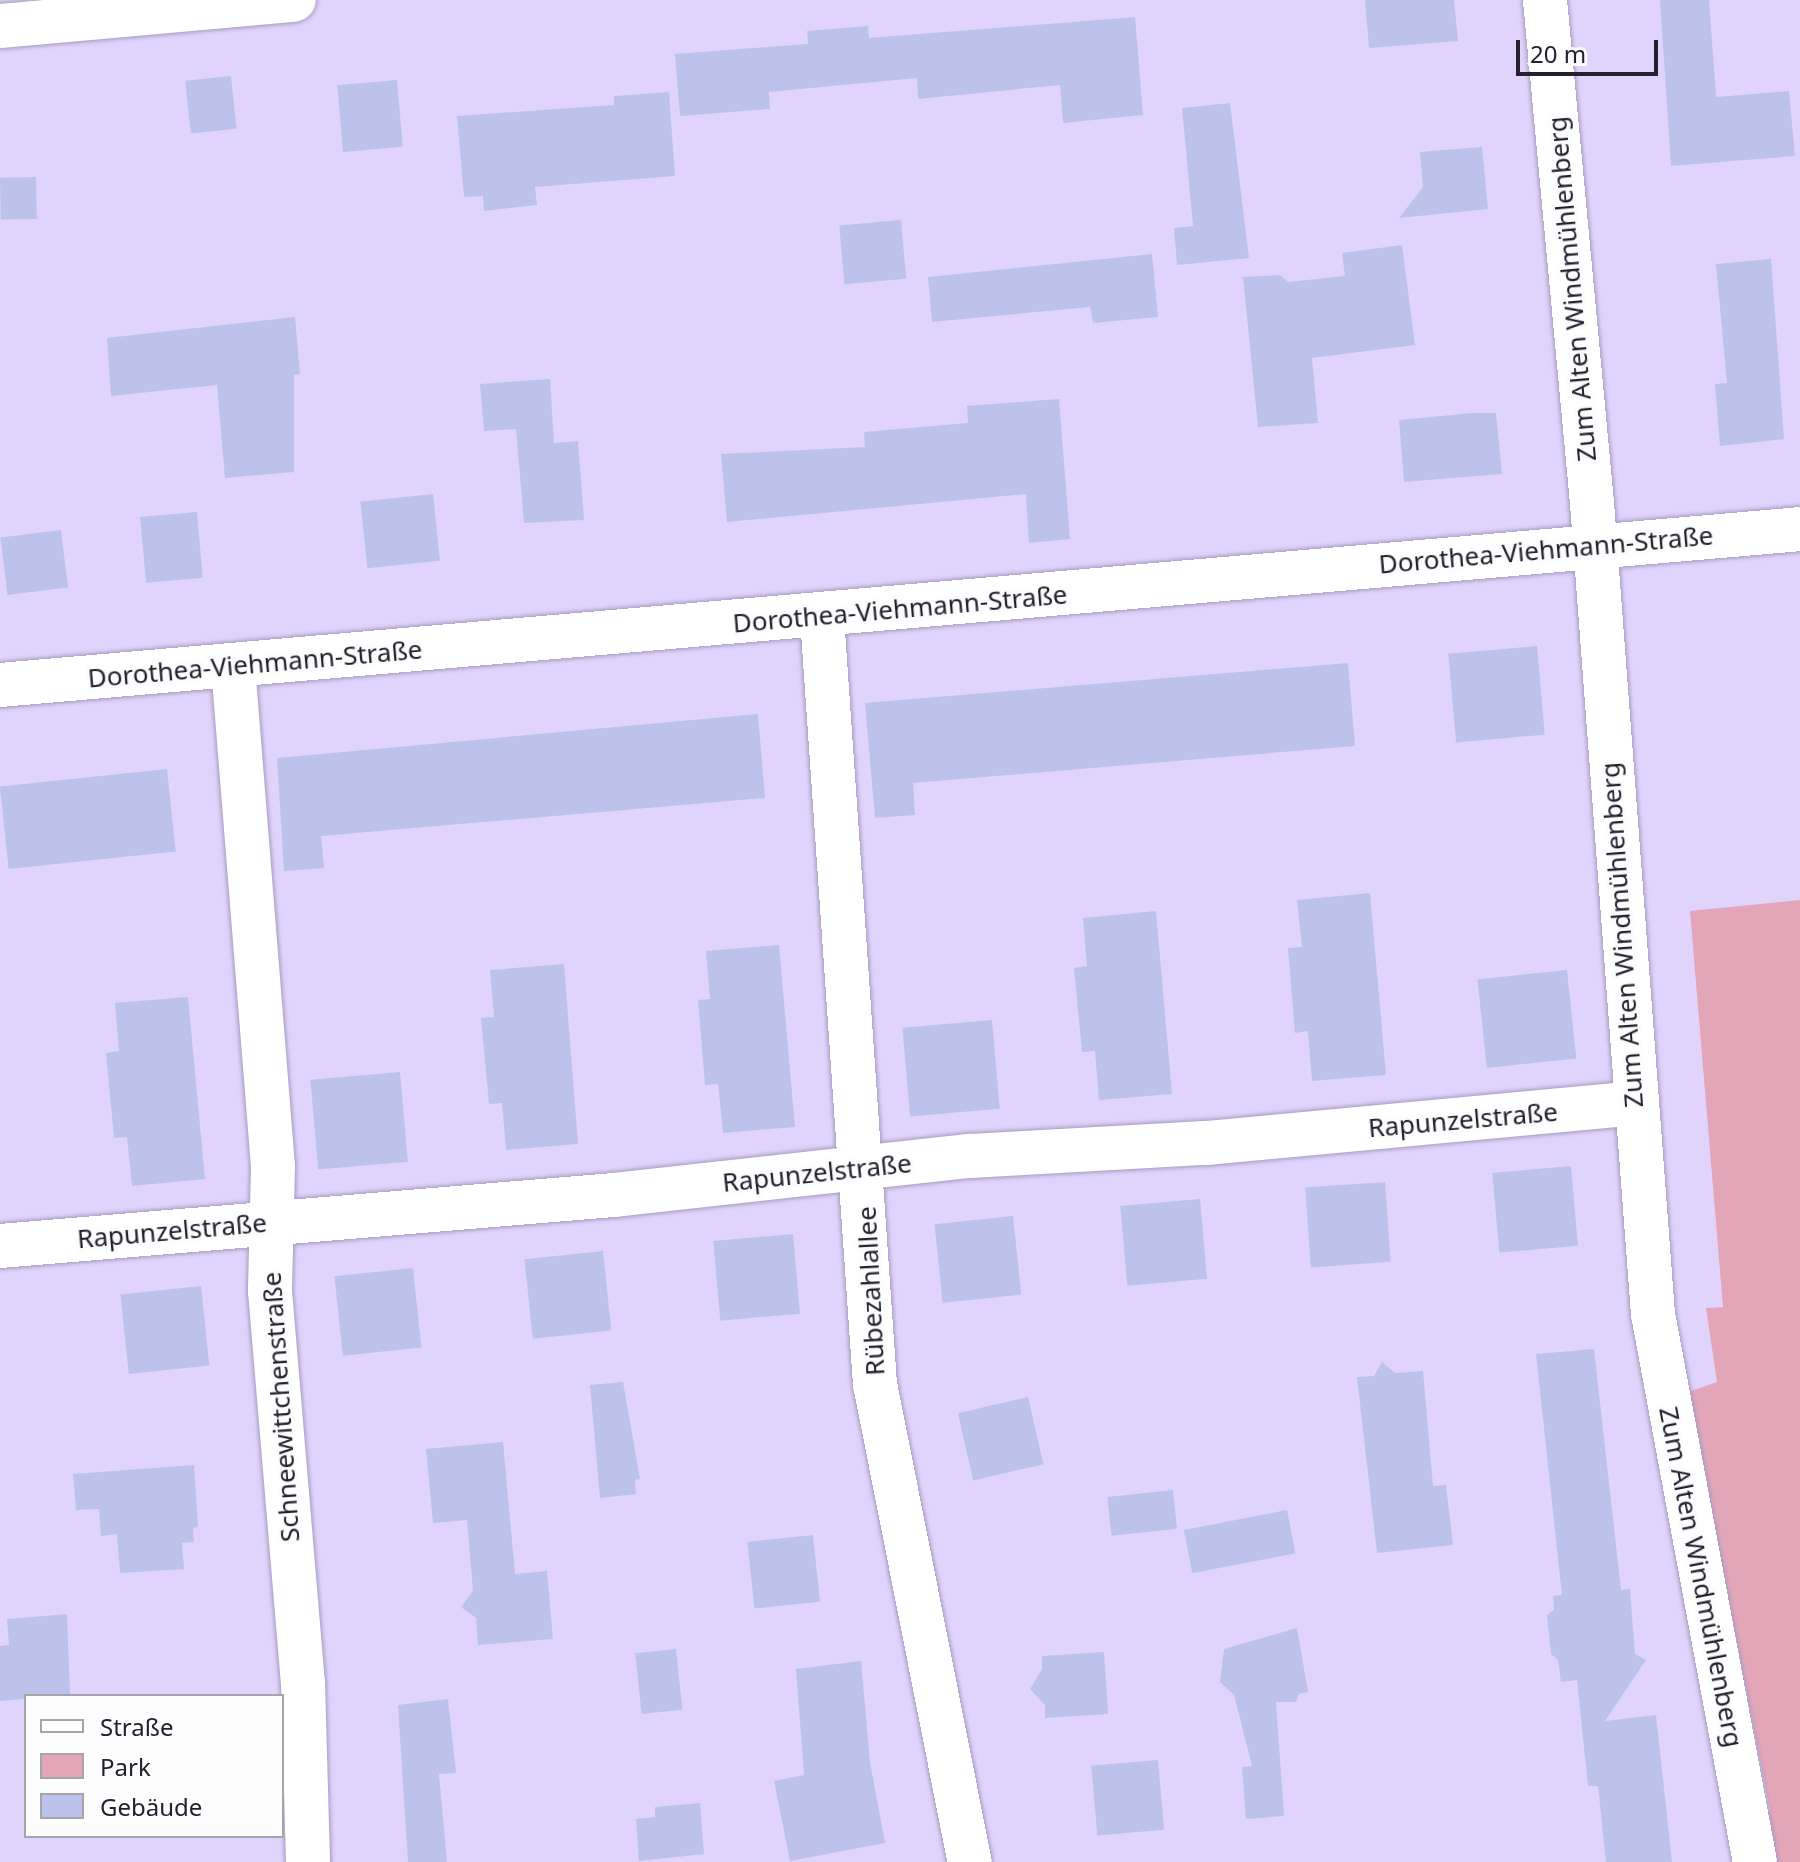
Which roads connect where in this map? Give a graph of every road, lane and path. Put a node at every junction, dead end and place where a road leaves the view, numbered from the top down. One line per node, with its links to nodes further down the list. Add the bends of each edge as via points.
1 (294, 0): 3 (street)
2 (1545, 0): 5 (street, Zum Alten Windmühlenberg)
3 (0, 26)
4 (1800, 529): 5 (street, Dorothea-Viehmann-Straße)
5 (1595, 545): 6 (street, Dorothea-Viehmann-Straße); 9 (street, Zum Alten Windmühlenberg)
6 (822, 617): 7 (street, Dorothea-Viehmann-Straße); 10 (street, Rübezahlallee)
7 (233, 666): 8 (street, Dorothea-Viehmann-Straße); 11 (street, Schneewittchenstraße, via 273,1166)
8 (0, 685)
9 (1634, 1103): 10 (street, Rapunzelstraße); 15 (street, Zum Alten Windmühlenberg, via 1653,1314 1667,1403)
10 (863, 1167): 11 (street, Rapunzelstraße, via 614,1195); 14 (street, Rübezahlallee, via 875,1384)
11 (270, 1223): 12 (street, Rapunzelstraße); 13 (street, Schneewittchenstraße, via 270,1291 303,1682)
12 (0, 1246)
13 (308, 1862)
14 (970, 1862)
15 (1755, 1862)

